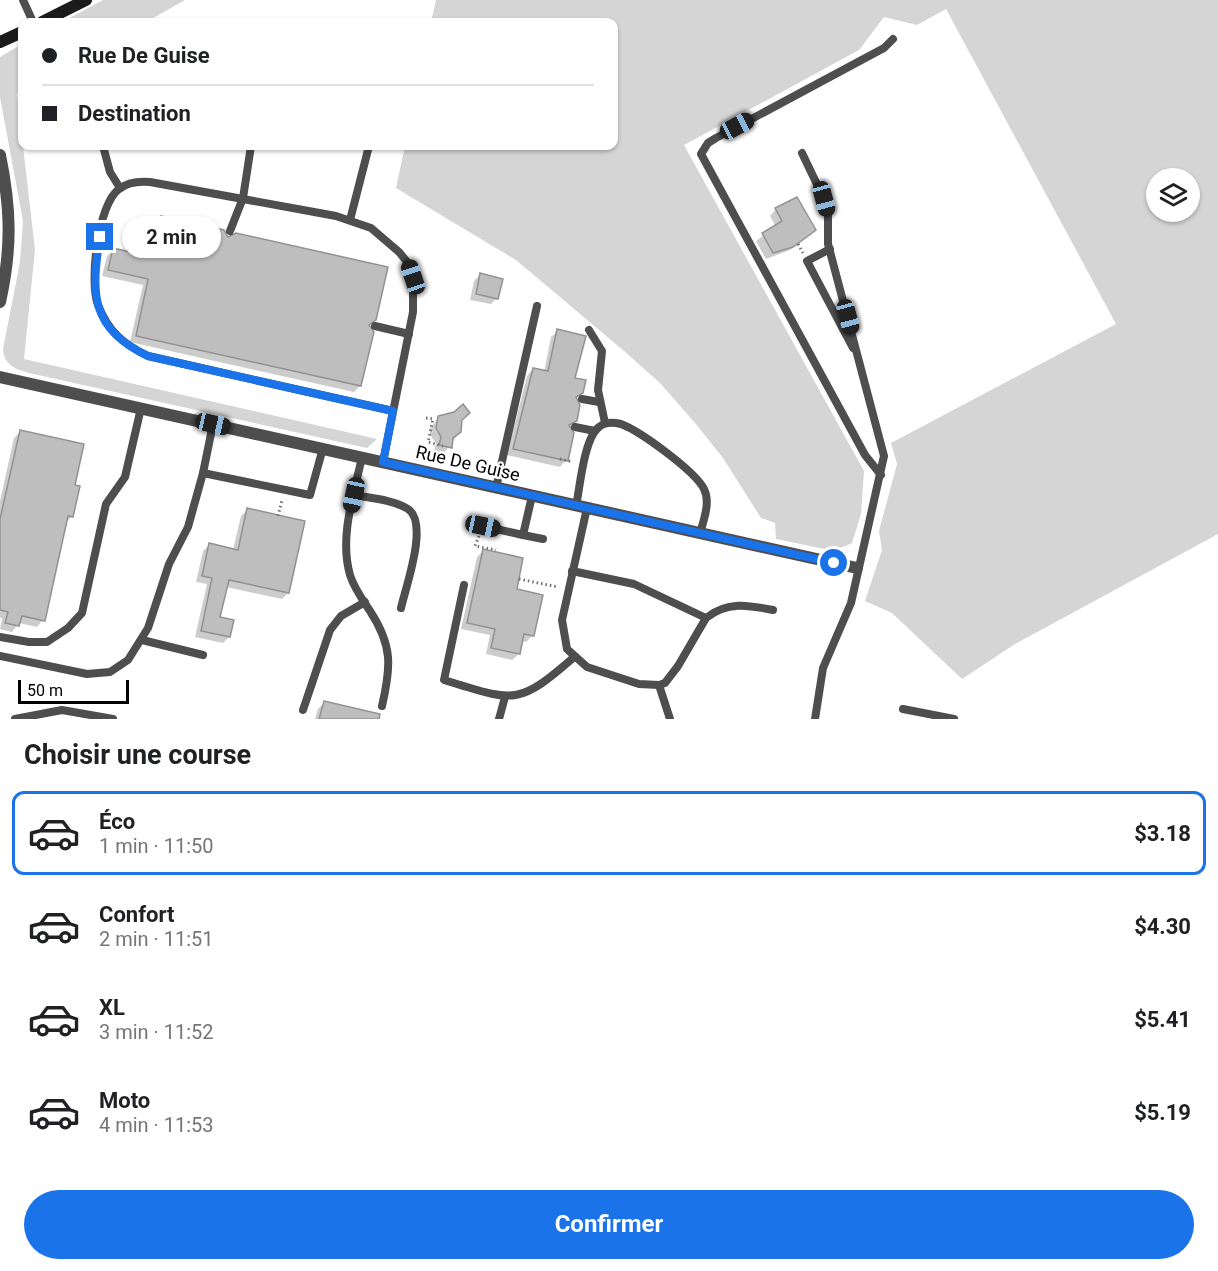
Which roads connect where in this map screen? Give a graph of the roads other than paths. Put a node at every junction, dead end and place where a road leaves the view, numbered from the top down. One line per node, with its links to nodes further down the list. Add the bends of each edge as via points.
1 (23, 0): 3 (lane)
2 (79, 2): 4 (street)
3 (31, 18)
4 (49, 18)
5 (18, 34): 7 (street)
6 (892, 39): 41 (lane, via 884,48 716,138 701,154 865,455)
7 (0, 42)
8 (104, 150): 13 (lane, via 110,172)
9 (250, 150): 14 (lane)
10 (368, 150): 16 (lane)
11 (802, 153): 19 (lane, via 824,199)
12 (0, 155): 15 (street)
13 (120, 188): 14 (lane, via 129,183 150,182); 32 (lane, via 106,209 94,281 104,319 122,342 148,356)
14 (243, 198): 16 (lane); 18 (lane)
15 (4, 200): 17 (street)
16 (350, 220): 24 (lane, via 383,236 408,263 414,290)
17 (5, 225): 20 (street, via 9,257)
18 (230, 231)
19 (830, 249): 25 (lane); 25 (lane, via 807,261)
20 (0, 302)
21 (537, 306): 27 (lane)
22 (375, 326): 24 (lane)
23 (589, 330): 30 (lane, via 603,357)
24 (409, 334): 32 (lane)
25 (860, 362): 41 (lane, via 884,449)
26 (0, 377): 31 (street, Rue De Guise)
27 (519, 385): 28 (lane); 42 (lane, via 516,418)
28 (528, 387)
29 (582, 399): 30 (lane)
30 (599, 402): 33 (lane)
31 (141, 408): 34 (street, Rue De Guise); 57 (lane, via 125,477 106,504 82,614 47,642)
32 (393, 411): 39 (lane)
33 (605, 423): 36 (lane); 47 (lane, via 626,427 696,477 707,503)
34 (213, 424): 37 (street, Rue De Guise); 40 (lane)
35 (575, 427): 36 (lane)
36 (595, 430): 45 (lane, via 589,443)
37 (323, 448): 38 (street, Rue De Guise); 40 (lane, via 310,495)
38 (362, 457): 39 (street, Rue De Guise); 43 (lane)
39 (383, 462): 42 (street, Rue De Guise)
40 (203, 473): 58 (lane, via 188,527 169,564)
41 (882, 475): 50 (lane)
42 (496, 488): 44 (street, Rue De Guise)
43 (354, 495): 53 (lane, via 347,562 355,588); 54 (lane, via 403,506 414,515 418,530)
44 (532, 496): 45 (street, Rue De Guise); 48 (lane)
45 (582, 507): 47 (street, Rue De Guise); 51 (lane)
46 (483, 526): 48 (lane)
47 (700, 534): 50 (street, Rue De Guise)
48 (523, 535): 49 (lane)
49 (543, 539)
50 (857, 568): 71 (lane, via 851,603 823,668)
51 (572, 571): 56 (lane, via 634,584); 61 (lane, via 562,629)
52 (464, 585): 63 (lane, via 444,680)
53 (365, 602): 64 (lane, via 388,644 389,678); 66 (lane, via 341,616 330,630)
54 (402, 608)
55 (772, 610): 56 (lane, via 732,605)
56 (706, 618): 62 (lane, via 678,666)
57 (0, 637)
58 (142, 640): 59 (lane); 60 (lane, via 128,660 99,674)
59 (203, 655)
60 (0, 656)
61 (573, 658): 62 (lane, via 587,667 639,684); 63 (lane, via 533,690)
62 (659, 685): 70 (lane)
63 (505, 697): 69 (lane)
64 (382, 706)
65 (903, 709): 72 (lane)
66 (303, 710)
67 (15, 719): 68 (lane, via 62,710)
68 (113, 719)
69 (499, 719)
70 (670, 719)
71 (815, 719)
72 (954, 719)

